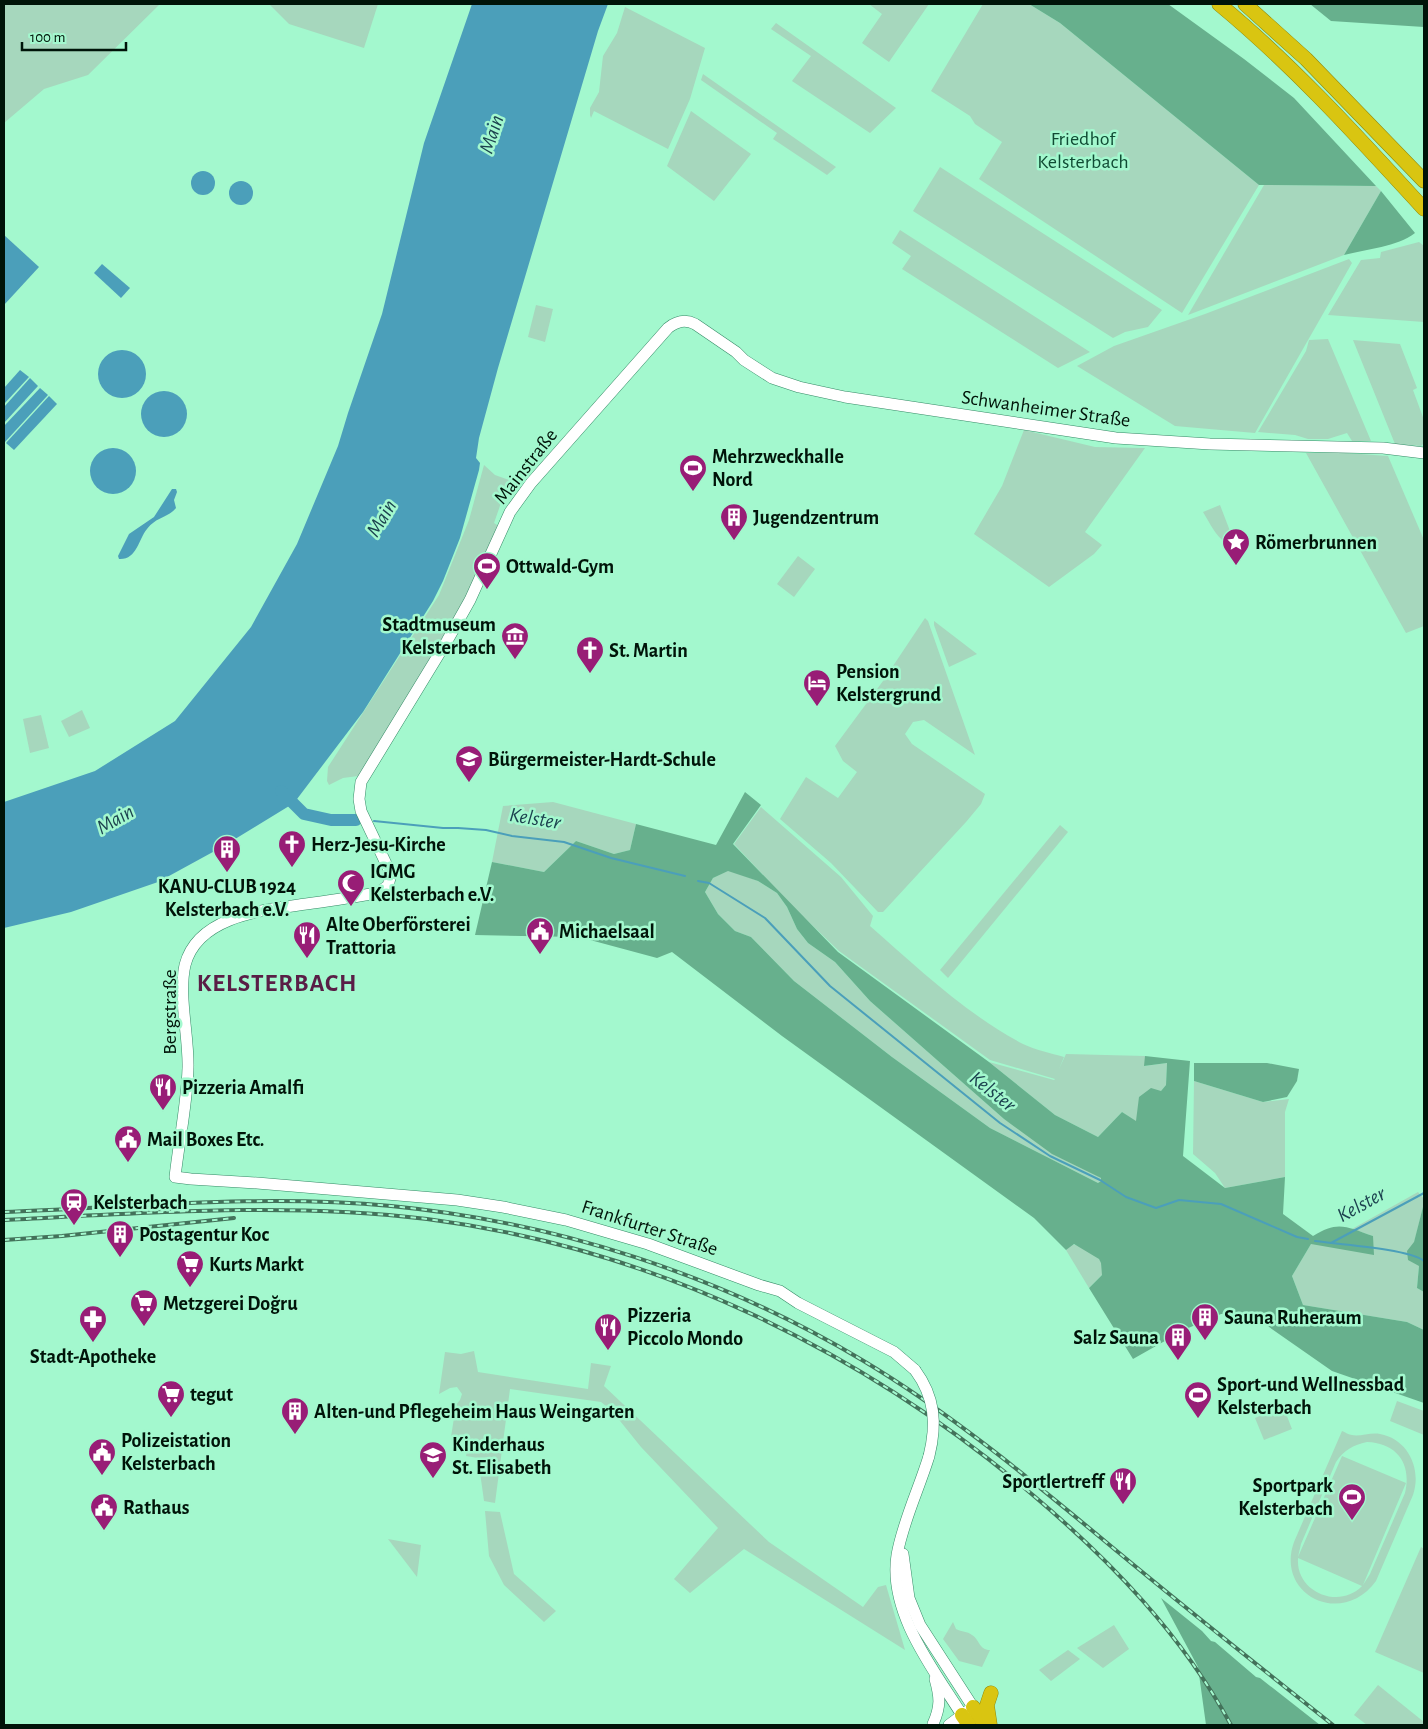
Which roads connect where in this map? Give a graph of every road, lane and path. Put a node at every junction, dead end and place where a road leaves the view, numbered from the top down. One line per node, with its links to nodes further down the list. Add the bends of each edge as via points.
1 (1219, 4): 6 (highway, via 1318,94)
2 (1245, 4): 3 (highway, via 1306,59)
3 (1384, 138): 4 (highway); 5 (highway)
4 (1424, 169)
5 (1424, 181)
6 (1421, 207)
7 (685, 321): 8 (street, Schwanheimer Straße, via 709,333 772,378 799,388 845,397 1116,438 1383,448); 9 (street, Mainstraße, via 668,328 518,500 470,600 364,775 359,788 361,811)
8 (1424, 453)
9 (391, 877): 10 (street, Bergstraße, via 388,886 377,893 252,912 225,922 193,947 184,972 188,1067)
10 (175, 1177): 11 (street, Frankfurter Straße, bridge, via 457,1200 503,1207 566,1220 648,1244 780,1291 890,1349 915,1370 926,1386 932,1405 934,1434)
11 (904, 1530): 12 (street, via 896,1568 900,1601 912,1632); 14 (street, via 903,1565 914,1612)
12 (932, 1667): 14 (street); 15 (street, via 940,1701)
13 (991, 1693): 18 (highway, via 986,1705)
14 (965, 1711): 15 (street); 16 (street); 17 (highway)
15 (932, 1724)
16 (950, 1725)
17 (985, 1725)
18 (990, 1725)

